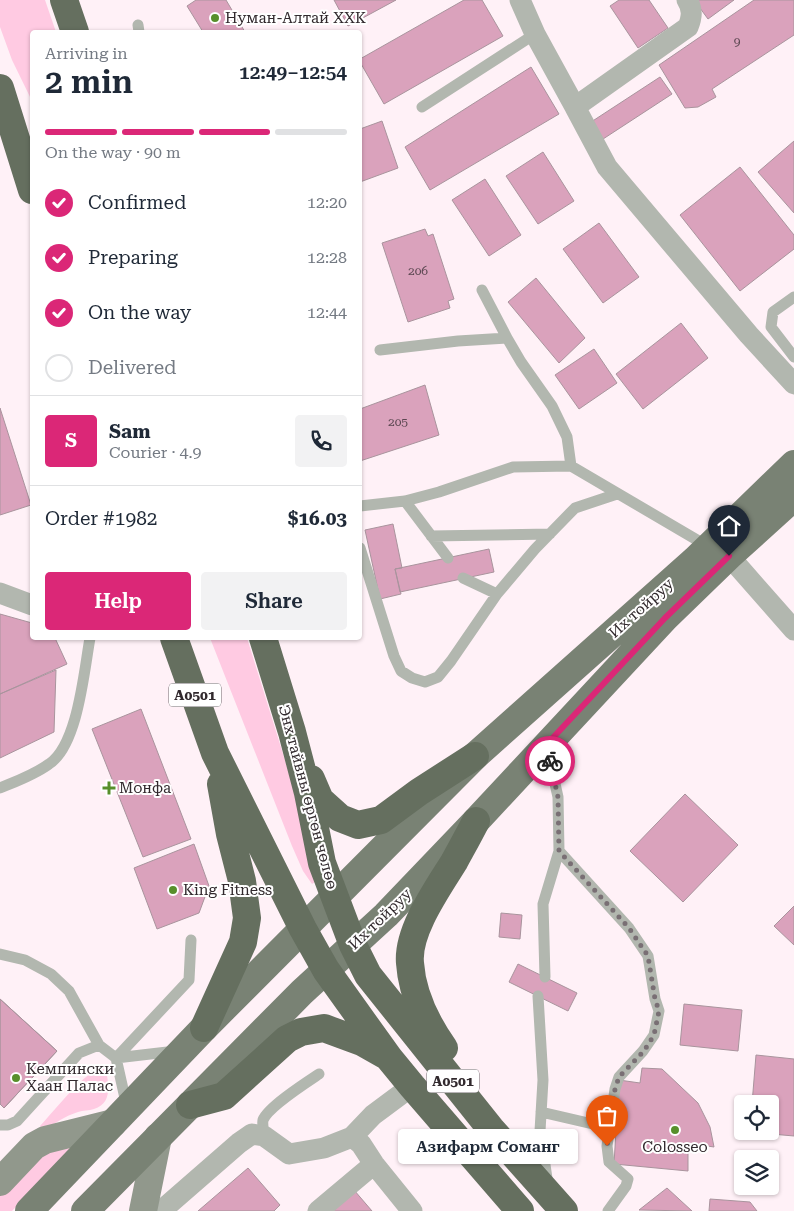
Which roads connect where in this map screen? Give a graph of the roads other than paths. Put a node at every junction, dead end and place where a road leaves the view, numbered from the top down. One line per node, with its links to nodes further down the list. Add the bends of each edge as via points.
1 (64, 0): 4 (highway)
2 (520, 0): 5 (street)
3 (687, 0): 8 (street, via 692,17 688,27)
4 (74, 30)
5 (536, 34): 7 (lane); 8 (street)
6 (0, 88): 9 (highway)
7 (422, 107)
8 (575, 107): 15 (street, via 608,167)
9 (30, 184)
10 (482, 290): 12 (lane)
11 (794, 297): 14 (lane, via 773,312 772,327)
12 (507, 338): 13 (lane); 17 (lane, via 556,414 567,437)
13 (380, 350)
14 (794, 357)
15 (794, 384)
16 (794, 464): 25 (main road)
17 (570, 466): 18 (lane); 20 (lane, via 513,467)
18 (618, 494): 22 (lane, via 575,508); 25 (lane)
19 (794, 497): 25 (main road)
20 (404, 501): 21 (lane); 23 (lane)
21 (362, 506)
22 (550, 534): 23 (lane); 29 (lane)
23 (431, 536): 26 (lane)
24 (362, 554): 29 (lane, via 401,671 425,682 438,677)
25 (711, 554): 31 (street); 36 (main road, Их тойруу, via 665,618); 38 (main road, Их тойруу)
26 (448, 558)
27 (463, 578): 29 (lane)
28 (0, 593): 30 (street)
29 (497, 594)
30 (30, 604)
31 (794, 630)
32 (90, 640): 39 (lane, via 75,719 66,744 50,764)
33 (175, 640): 37 (highway, A0501)
34 (264, 640): 35 (highway, Энх тайвны өргөн чөлөө / A0501)
35 (292, 732): 38 (highway, via 320,800 340,818 358,825 381,820); 42 (highway, Энх тайвны өргөн чөлөө / A0501, via 322,863)
36 (547, 744): 40 (main road, Их тойруу); 41 (lane, via 558,797)
37 (216, 753): 43 (highway, A0501); 50 (highway, via 247,918 243,942)
38 (475, 756): 42 (main road, Их тойруу)
39 (0, 788)
40 (476, 822): 45 (main road, Их тойруу, via 386,915); 61 (highway, via 428,904 413,940 410,962 416,992 430,1028 466,1079)
41 (559, 851): 48 (lane, via 543,904); 62 (lane, via 629,928 648,956 659,1011 654,1035 644,1051 619,1077)
42 (334, 896): 43 (main road); 45 (highway, Энх тайвны өргөн чөлөө / A0501)
43 (303, 929): 47 (highway, A0501); 50 (main road)
44 (191, 940): 53 (lane, via 189,980)
45 (352, 945): 47 (main road, Их тойруу); 61 (highway, Энх тайвны өргөн чөлөө / A0501, via 368,975)
46 (0, 954): 51 (lane, via 25,960 51,974 69,991)
47 (326, 970): 54 (highway, A0501); 57 (main road, Их тойруу)
48 (545, 977)
49 (538, 996): 58 (lane, via 543,1080)
50 (204, 1028): 52 (main road)
51 (99, 1045): 53 (lane); 60 (lane, via 80,1053 17,1120 8,1125)
52 (182, 1051): 53 (lane); 59 (main road)
53 (116, 1058): 59 (lane)
54 (389, 1058): 56 (highway, A0501); 57 (highway, via 362,1042 324,1028 301,1032 287,1039 224,1096)
55 (320, 1074): 63 (lane, via 288,1095 268,1114 263,1121)
56 (412, 1086): 65 (street, via 373,1115); 75 (highway, A0501)
57 (190, 1105): 64 (main road, Их тойруу)
58 (541, 1112): 62 (lane); 68 (lane, via 540,1131)
59 (120, 1116): 67 (street, via 34,1146); 69 (main road)
60 (0, 1124)
61 (491, 1128): 68 (highway, Энх тайвны өргөн чөлөө / A0501)
62 (610, 1128): 76 (lane, via 609,1162 628,1179)
63 (264, 1136): 65 (street, via 289,1154 324,1148); 72 (street, via 252,1134 239,1143)
64 (158, 1137): 70 (main road, Их тойруу); 71 (street)
65 (352, 1137): 66 (street, via 361,1144)
66 (374, 1164): 73 (street); 74 (street)
67 (0, 1182)
68 (556, 1203)
69 (29, 1211)
70 (84, 1211)
71 (143, 1211)
72 (161, 1211)
73 (318, 1211)
74 (412, 1211)
75 (520, 1211)
76 (608, 1211)

